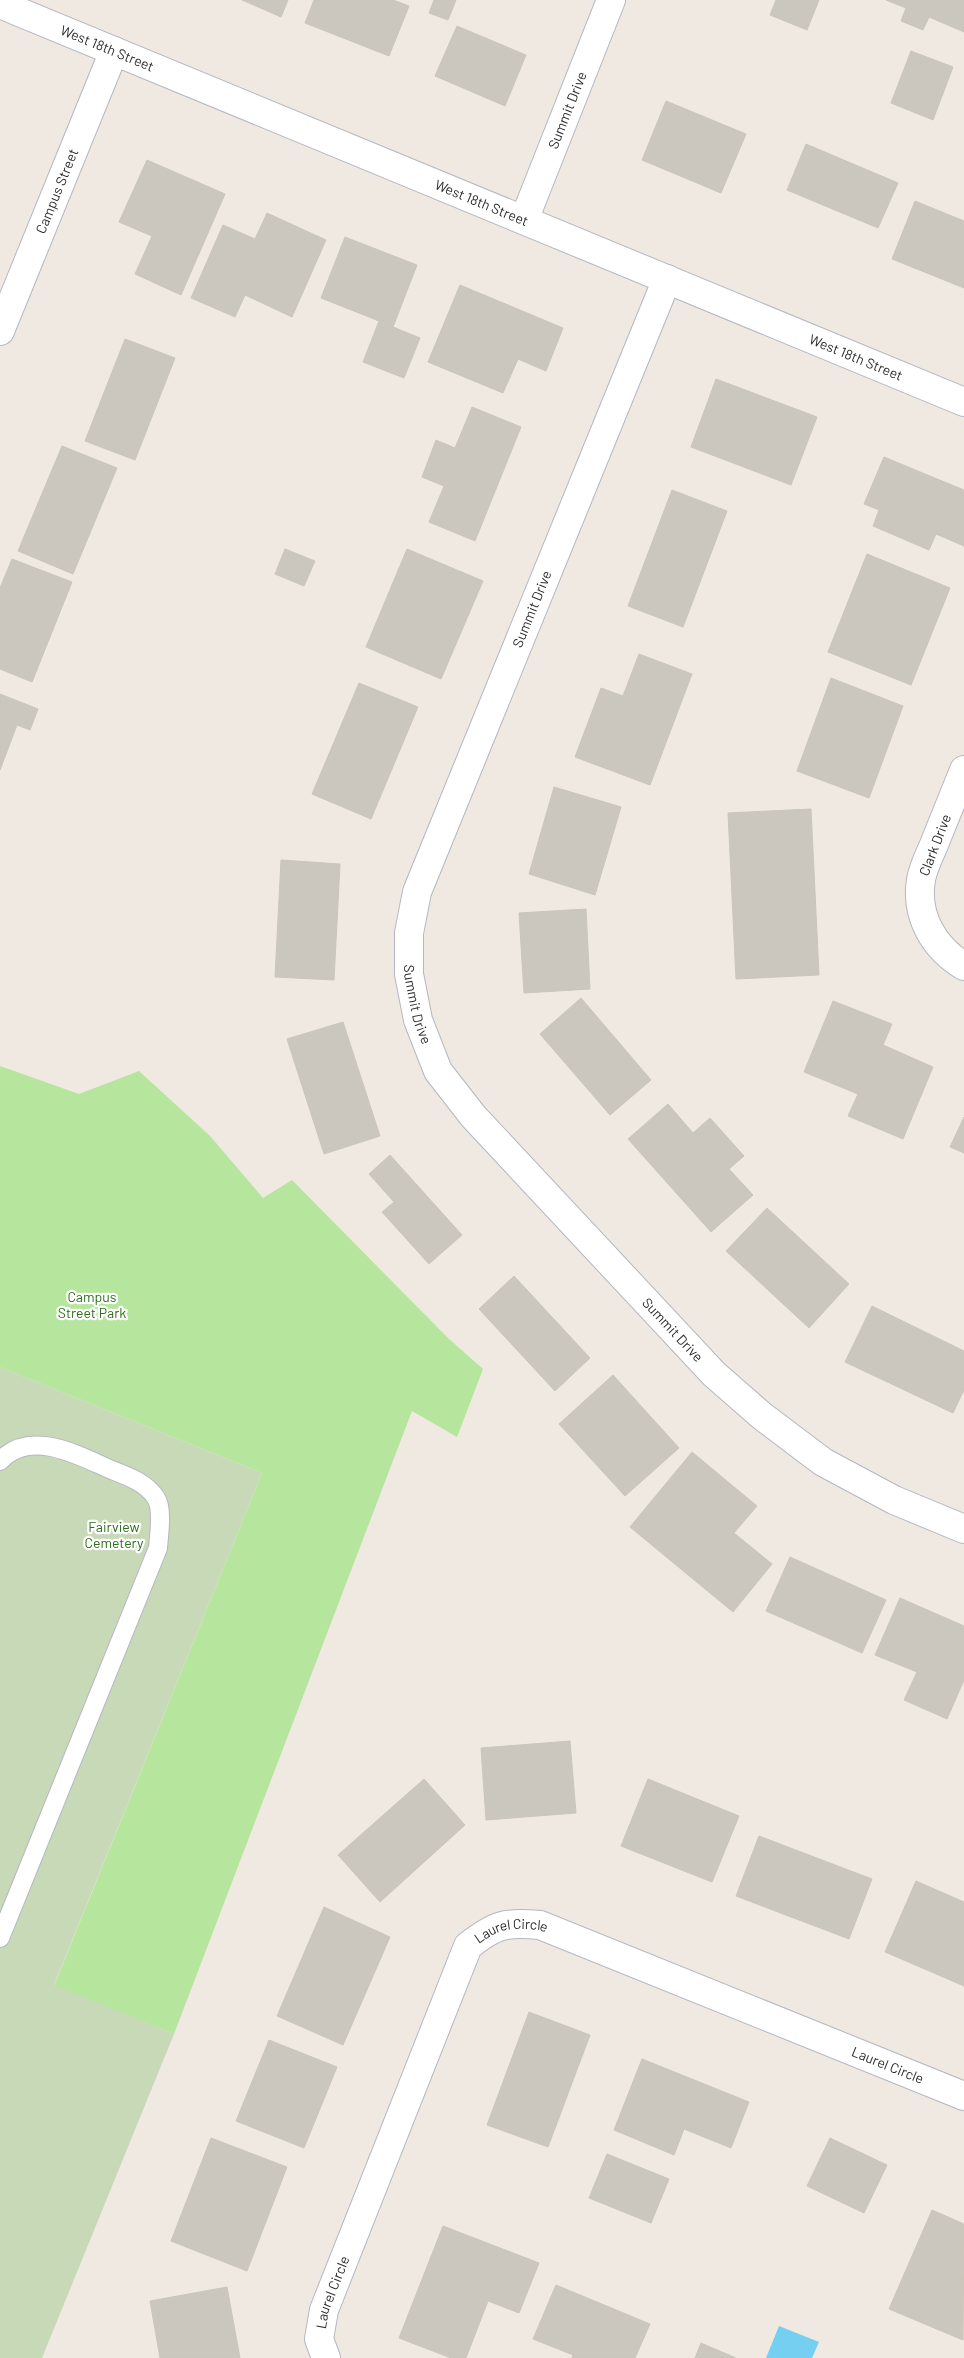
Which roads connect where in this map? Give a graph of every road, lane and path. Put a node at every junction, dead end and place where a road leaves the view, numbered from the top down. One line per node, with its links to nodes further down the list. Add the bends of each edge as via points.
1 (611, 0): 4 (street, Summit Drive)
2 (0, 4): 3 (street, West 18th Street)
3 (114, 51): 4 (street, West 18th Street); 6 (street, Campus Street)
4 (524, 220): 5 (street, West 18th Street)
5 (667, 279): 7 (street, West 18th Street); 11 (street, Summit Drive, via 417,892 409,933 409,974 418,1020 438,1071 473,1116 714,1374 762,1416 823,1462 894,1500)
6 (0, 331)
7 (964, 402)
8 (964, 770): 9 (street, Clark Drive, via 921,878 919,898 922,915 934,939 949,957)
9 (964, 966)
10 (0, 1461): 12 (lane, via 18,1449 39,1445 62,1448 140,1482 157,1499 160,1523 158,1548)
11 (964, 1529)
12 (1, 1935)
13 (964, 2096): 14 (street, Laurel Circle, via 540,1925 512,1923 488,1930 468,1946 324,2310 319,2339)
14 (326, 2358)

